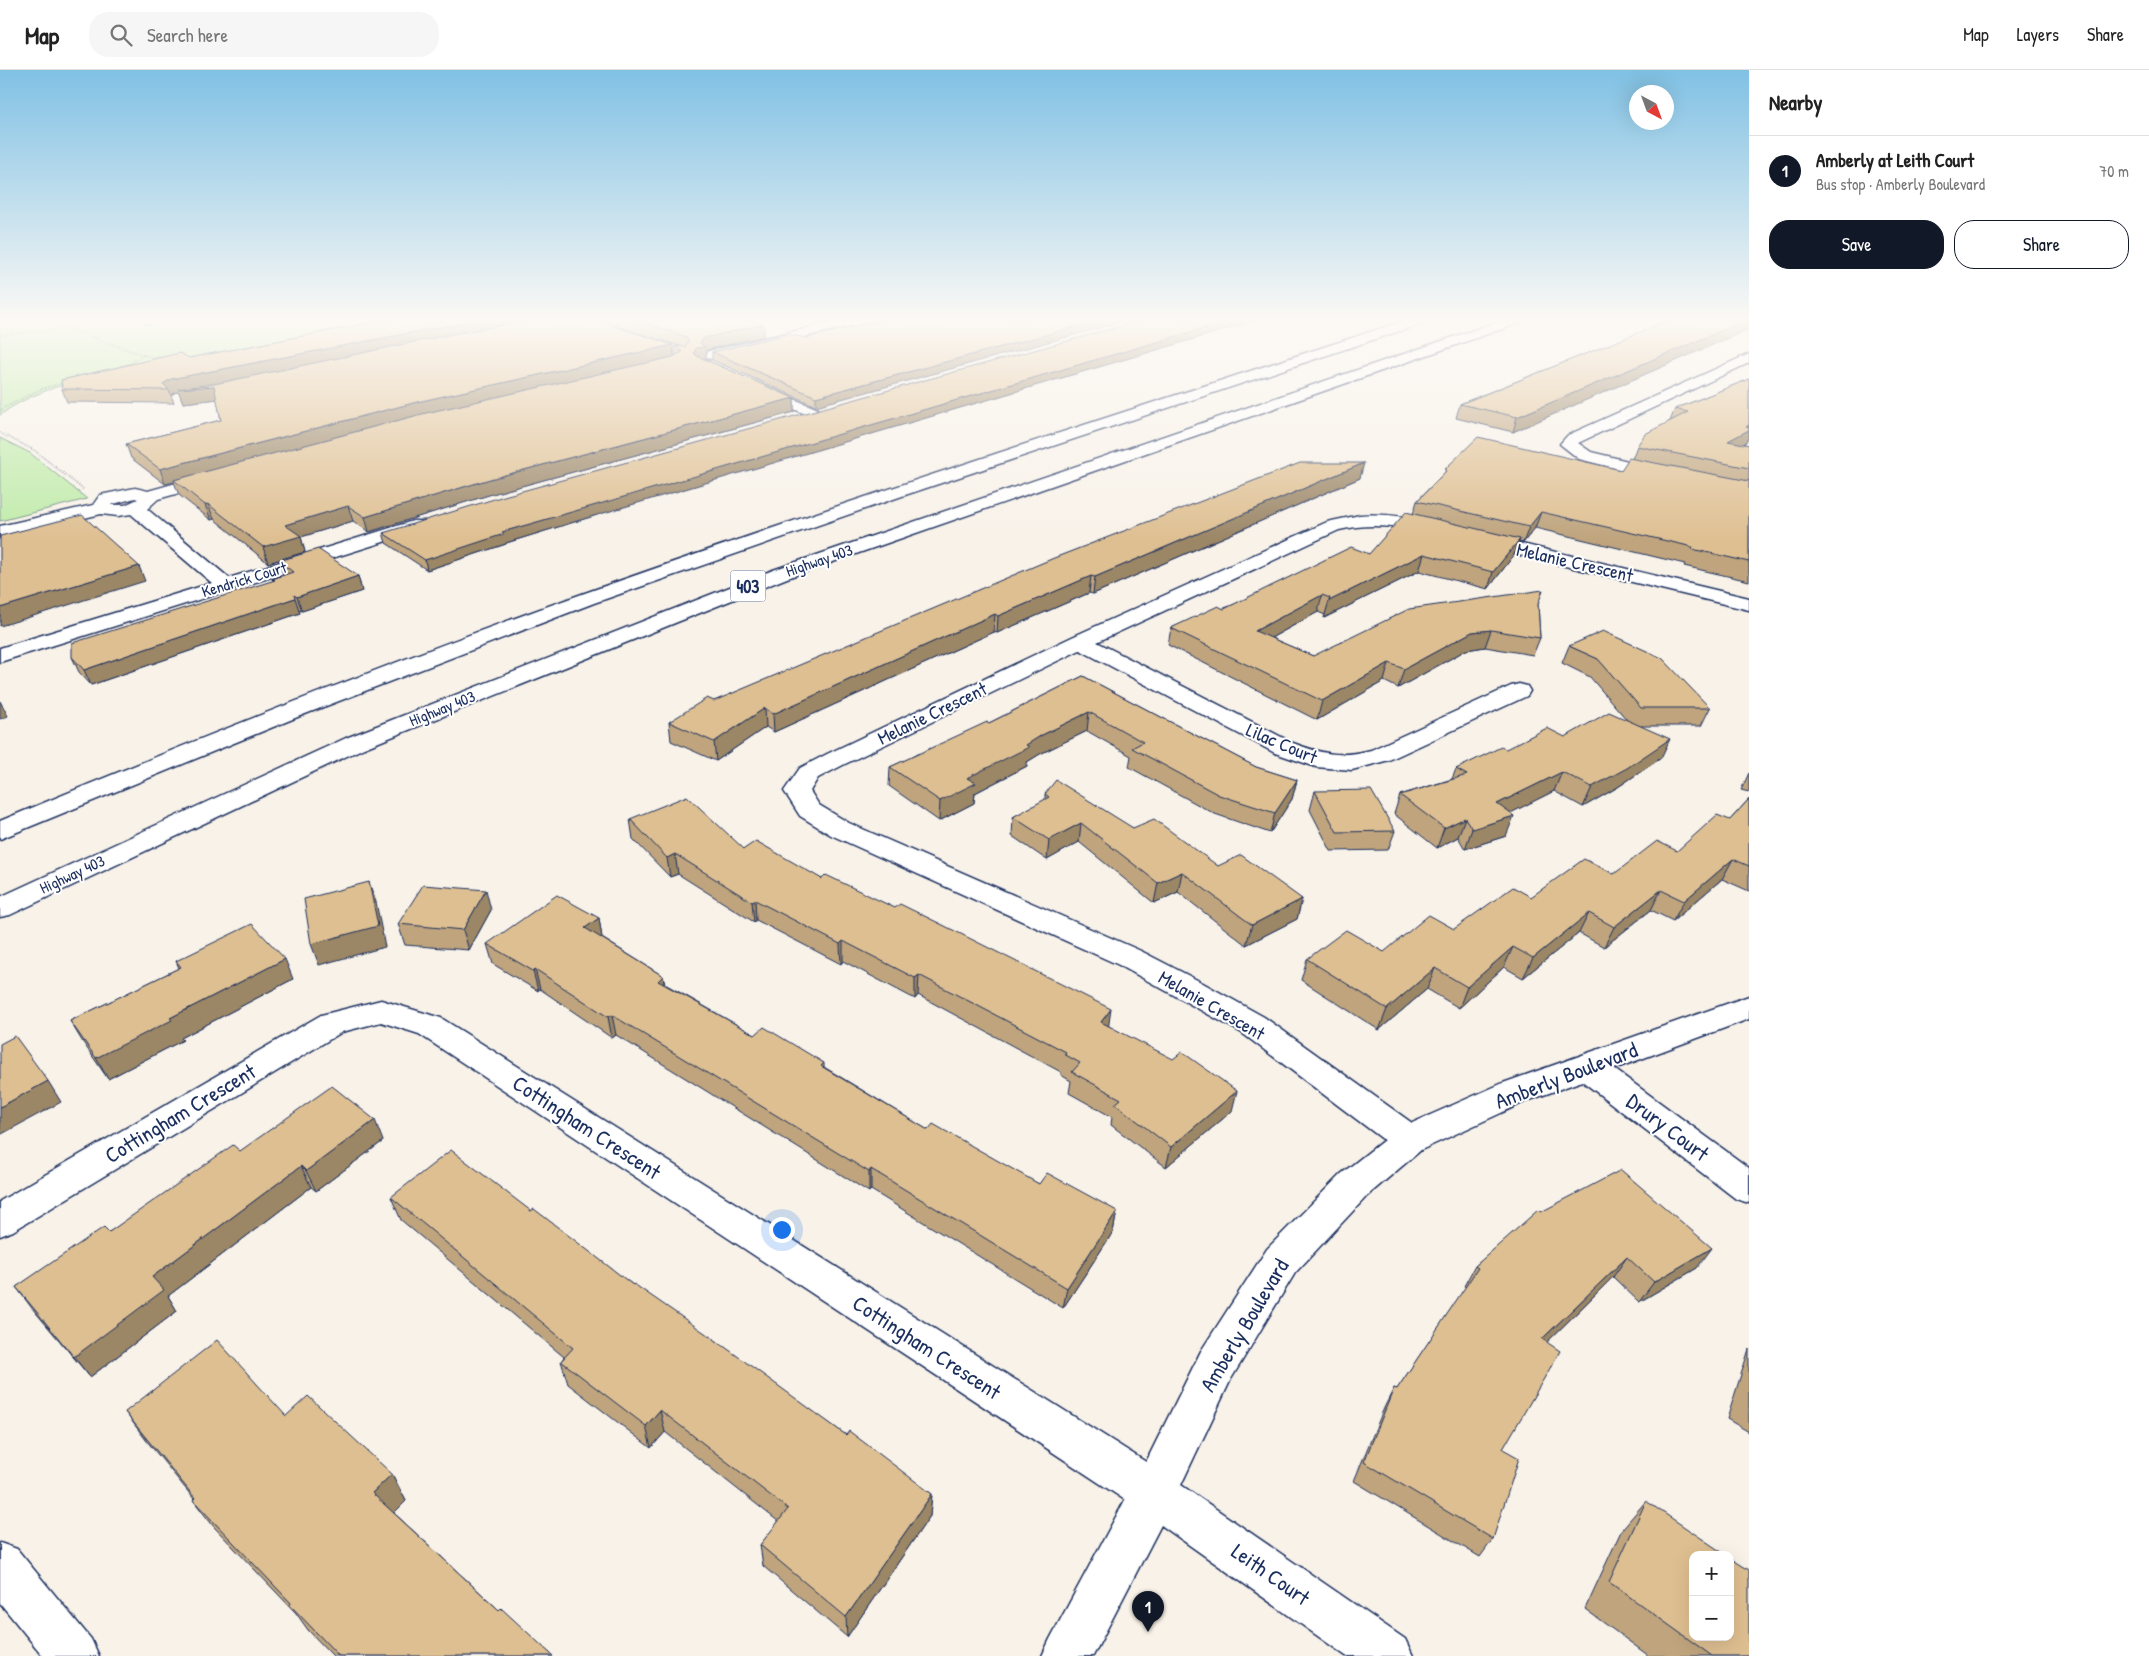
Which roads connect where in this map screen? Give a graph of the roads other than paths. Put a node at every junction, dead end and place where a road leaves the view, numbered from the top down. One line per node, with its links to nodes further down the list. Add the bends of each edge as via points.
1 (769, 393): 6 (main road)
2 (1200, 393): 18 (main road, 403, via 585,599 407,666)
3 (1304, 393): 19 (main road, Highway 403 / 403, via 780,574 355,743)
4 (1672, 393): 9 (main road, via 1574,438 1568,444 1585,456)
5 (832, 407): 6 (main road)
6 (813, 412): 7 (main road)
7 (784, 420)
8 (227, 474): 10 (main road)
9 (1671, 476)
10 (141, 502): 12 (main road); 13 (main road)
11 (433, 520): 13 (main road, Kendrick Court)
12 (0, 532)
13 (226, 585): 16 (main road, Kendrick Court)
14 (1749, 604): 15 (main road, Melanie Crescent, via 1400,520 1379,518 1333,526)
15 (1080, 642): 17 (main road, Lilac Court, via 1268,740 1316,760 1352,763 1380,755); 22 (main road, Melanie Crescent, via 836,758 809,773 797,791 809,810 840,829 1130,958 1253,1025)
16 (0, 655)
17 (1519, 692)
18 (0, 831)
19 (0, 908)
20 (1749, 1006): 21 (main road, Amberly Boulevard)
21 (1586, 1066): 22 (main road, Amberly Boulevard, via 1515,1092); 23 (main road, Drury Court)
22 (1409, 1140): 25 (main road, Amberly Boulevard, via 1354,1184 1280,1261 1216,1364)
23 (1749, 1188)
24 (0, 1220): 25 (main road, Cottingham Crescent, via 332,1023 381,1011 430,1026)
25 (1154, 1493): 28 (main road, Amberly Boulevard); 29 (main road, Leith Court)
26 (0, 1566): 27 (main road)
27 (74, 1656)
28 (1067, 1656)
29 (1388, 1656)

